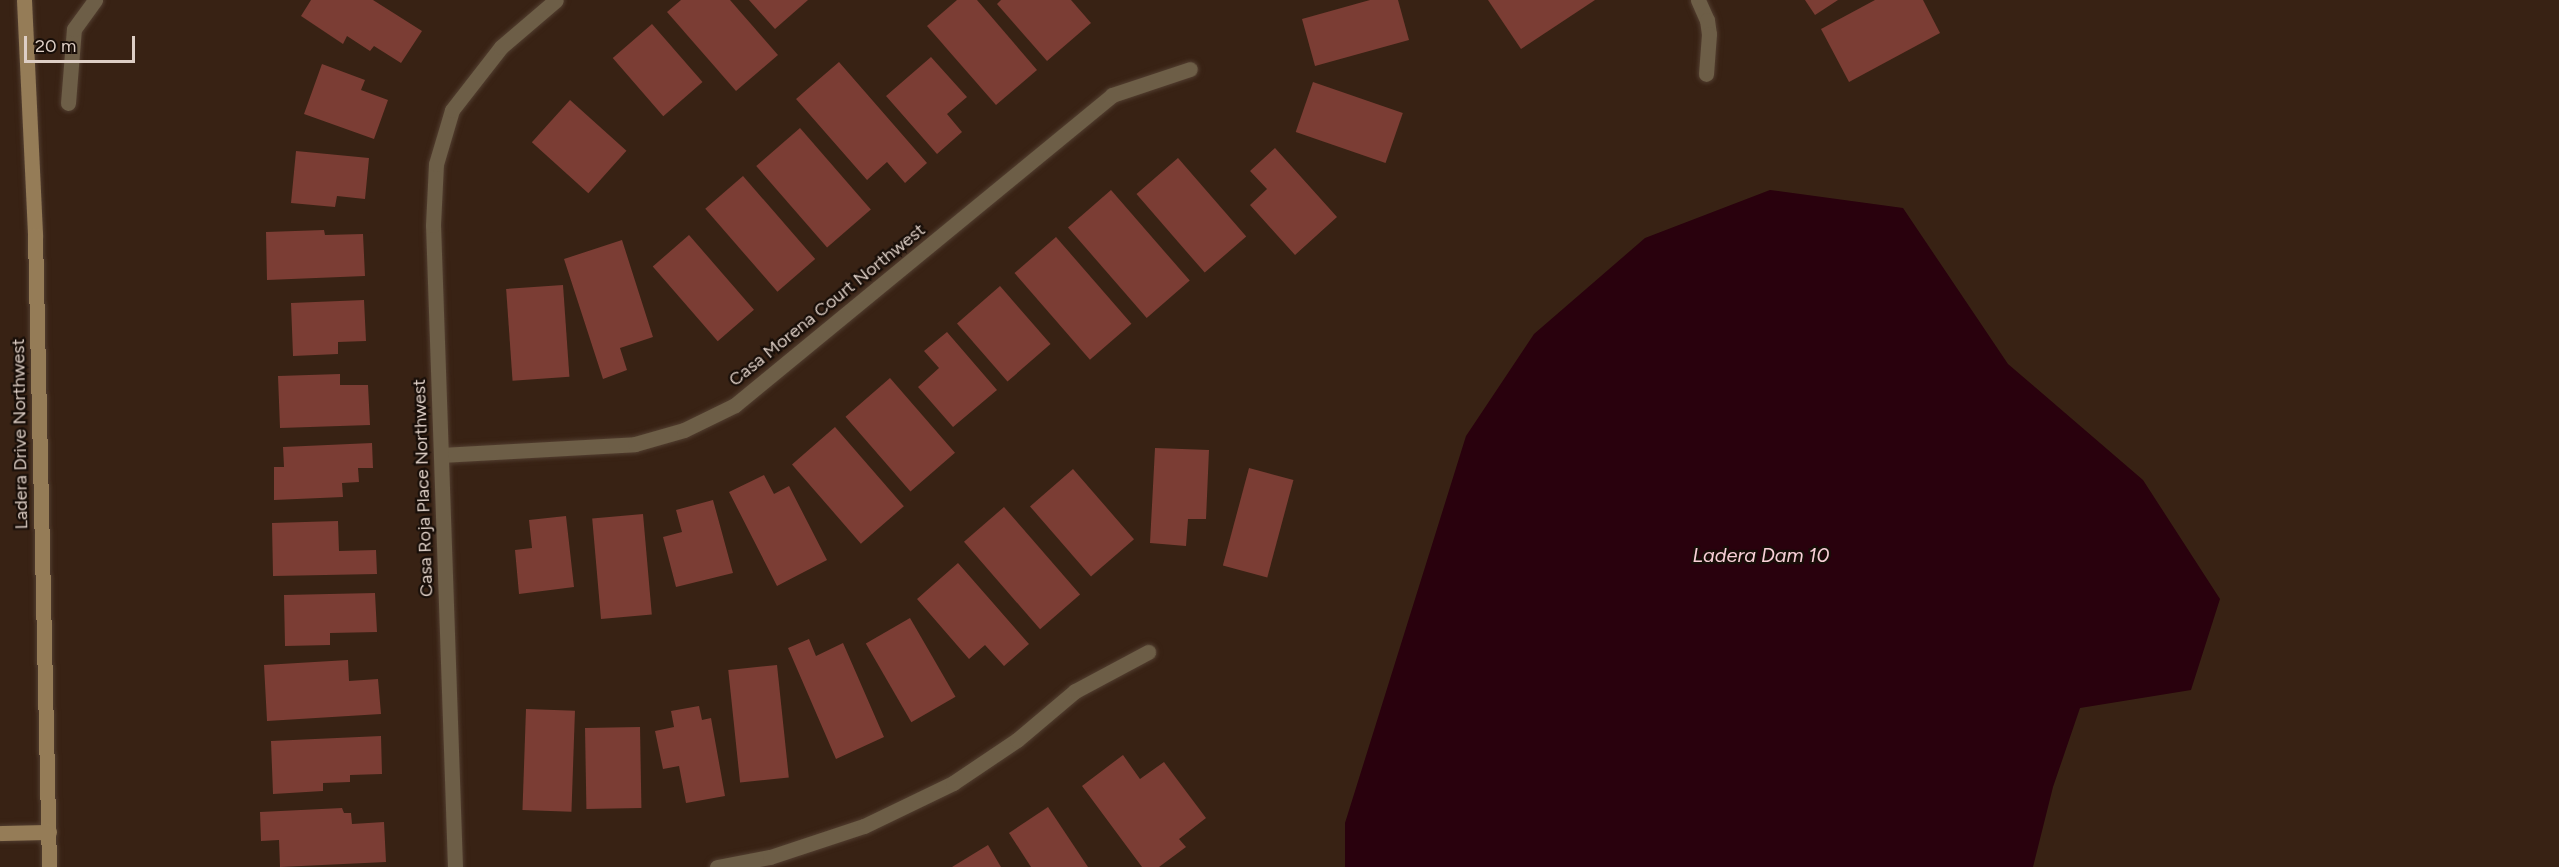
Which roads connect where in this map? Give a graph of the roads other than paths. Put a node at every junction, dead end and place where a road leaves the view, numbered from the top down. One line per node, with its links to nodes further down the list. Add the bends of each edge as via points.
1 (24, 0): 10 (main road, Ladera Drive Northwest, via 36,235)
2 (95, 0): 7 (street, via 75,29)
3 (556, 0): 8 (street, Casa Roja Place Northwest, via 501,47 452,110 436,164 433,225)
4 (1698, 0): 6 (street, via 1707,20)
5 (1190, 69): 8 (street, Casa Morena Court Northwest, via 1112,95 735,405 684,430 635,444)
6 (1706, 74)
7 (68, 103)
8 (441, 455): 13 (street, Casa Roja Place Northwest)
9 (1148, 652): 14 (street, via 1075,692 1017,740 952,783 864,826 770,857)
10 (48, 832): 11 (main road); 12 (main road, Ladera Drive Northwest)
11 (0, 833)
12 (49, 867)
13 (455, 867)
14 (717, 867)

